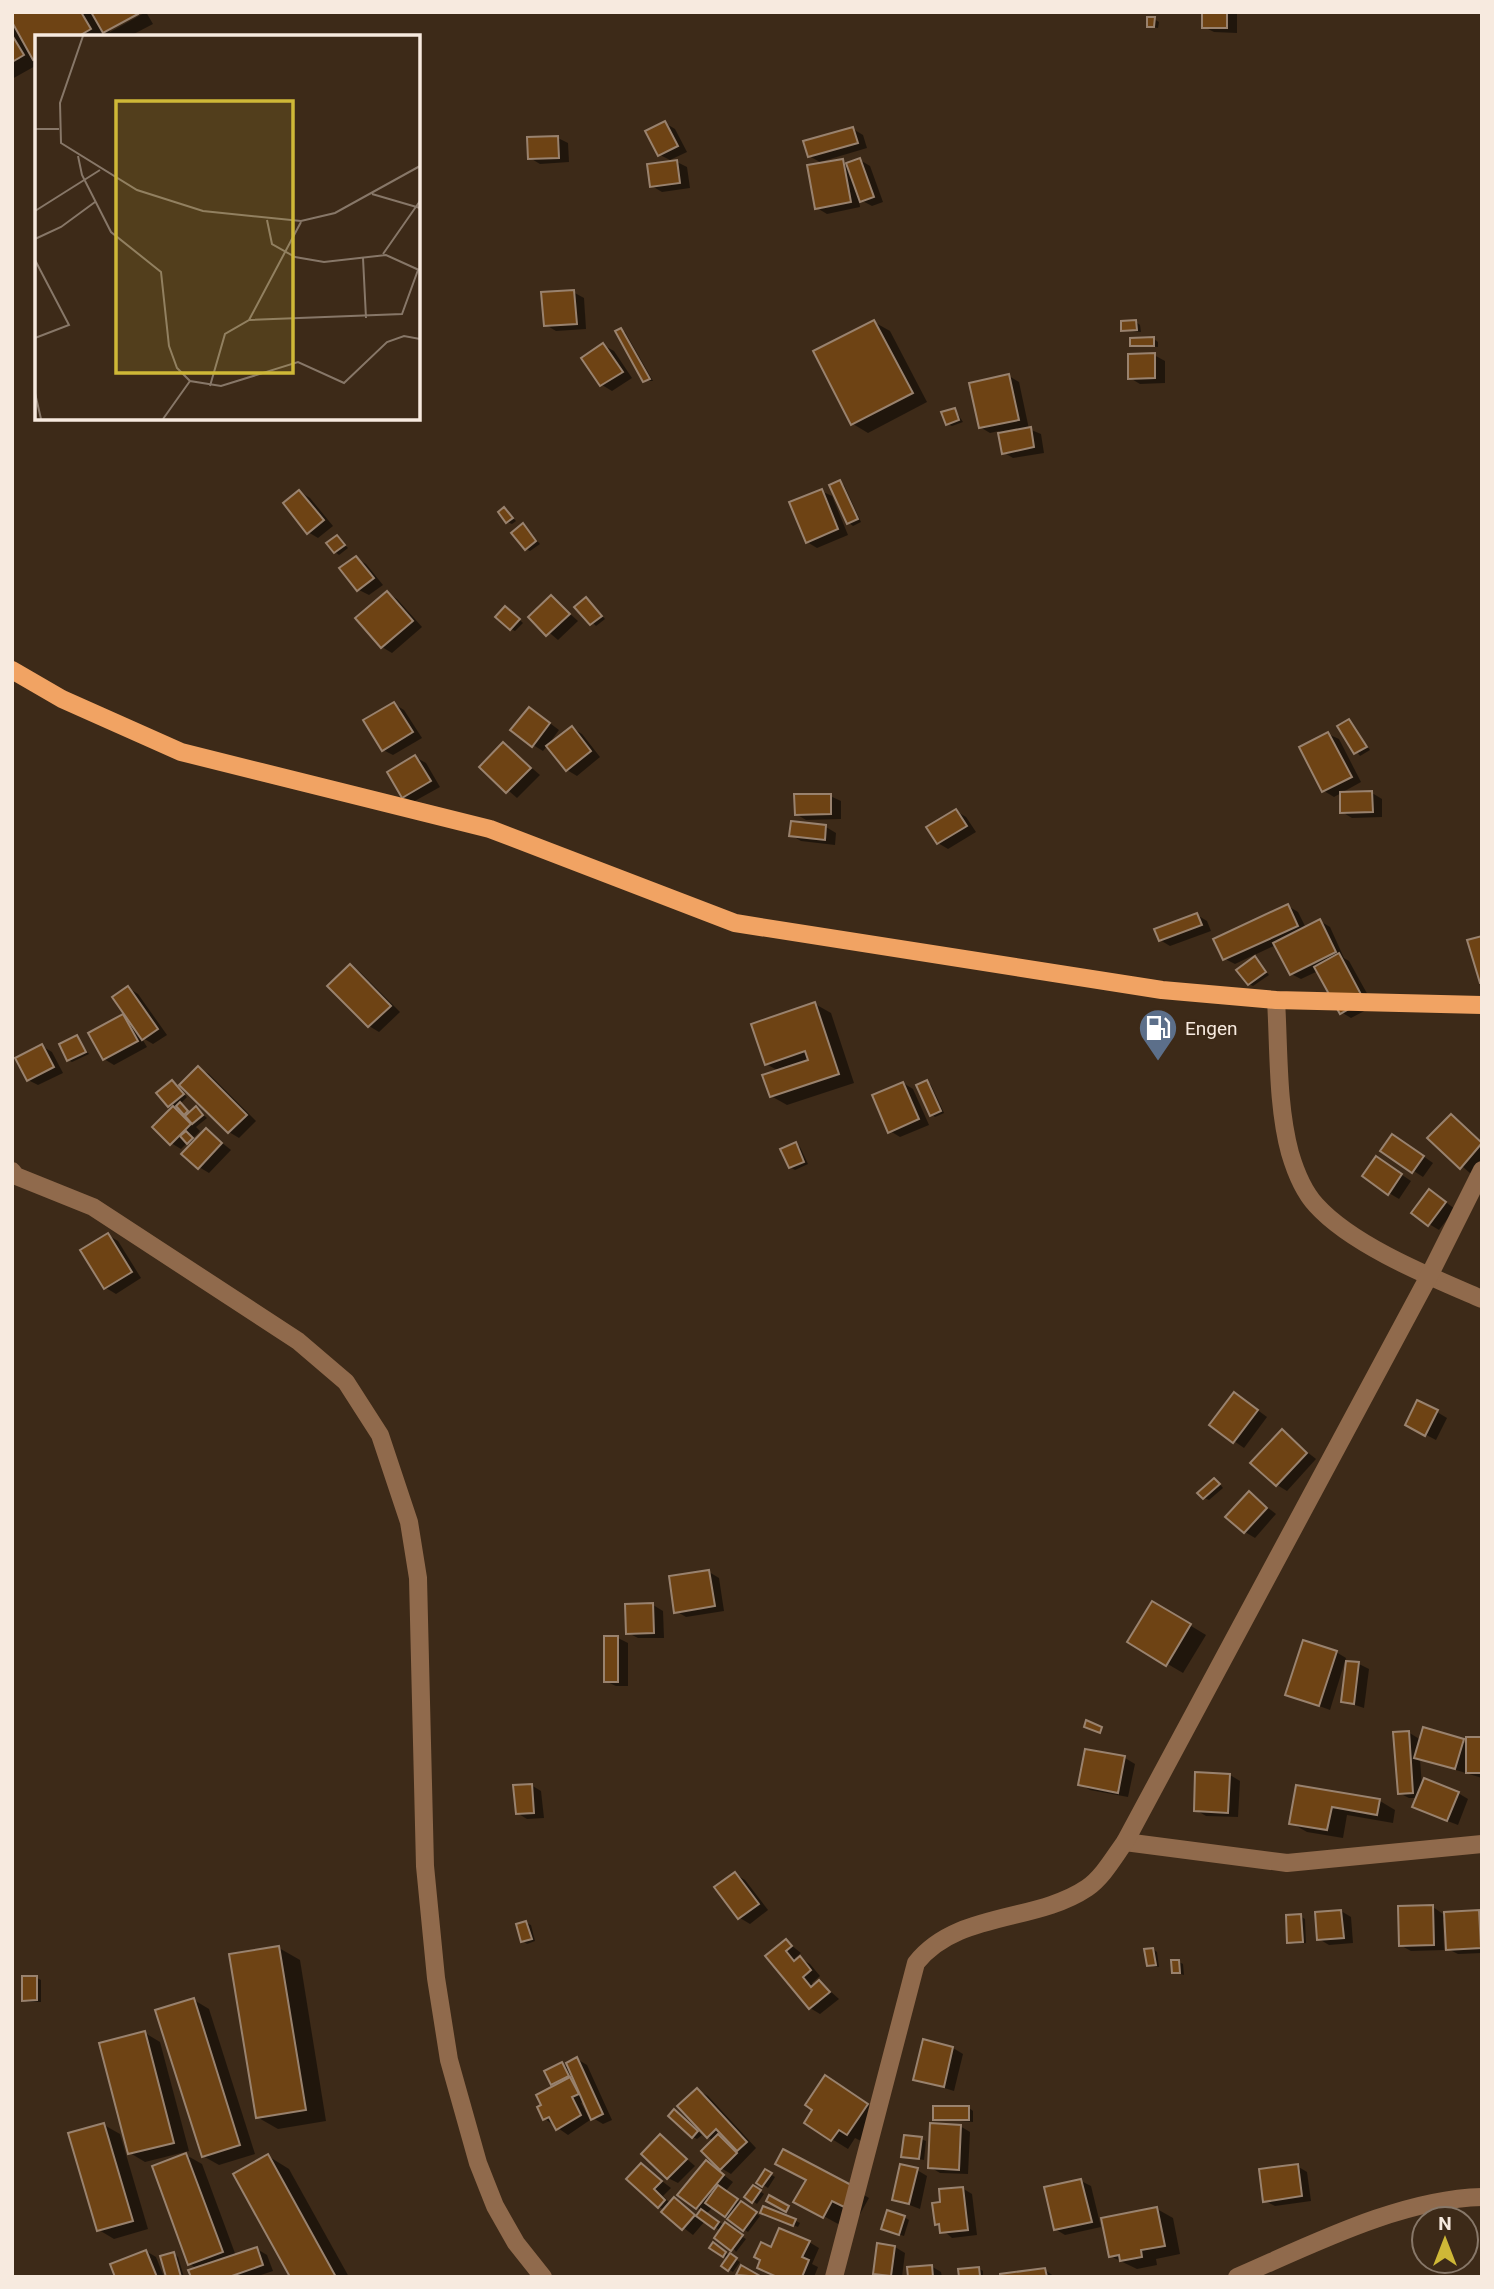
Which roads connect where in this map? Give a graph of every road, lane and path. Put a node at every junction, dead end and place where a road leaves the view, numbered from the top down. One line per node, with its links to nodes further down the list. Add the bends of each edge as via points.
1 (12, 670): 2 (main road, via 62,699 181,752 490,828 735,923 1162,990)
2 (1276, 1000): 3 (main road); 6 (street, via 1290,1152 1308,1194 1340,1228)
3 (1482, 1005)
4 (1482, 1170): 6 (street)
5 (12, 1171): 11 (street, via 93,1207 298,1341 346,1382 380,1435 409,1522 418,1578 425,1866 449,2060 495,2206)
6 (1429, 1276): 7 (street); 8 (street)
7 (1482, 1298)
8 (1125, 1842): 9 (street, via 1287,1863); 12 (street, via 1087,1888 954,1934 925,1951 916,1963)
9 (1482, 1844)
10 (1482, 2197): 13 (street, via 1425,2205 1359,2226)
11 (542, 2277)
12 (834, 2277)
13 (1237, 2277)

